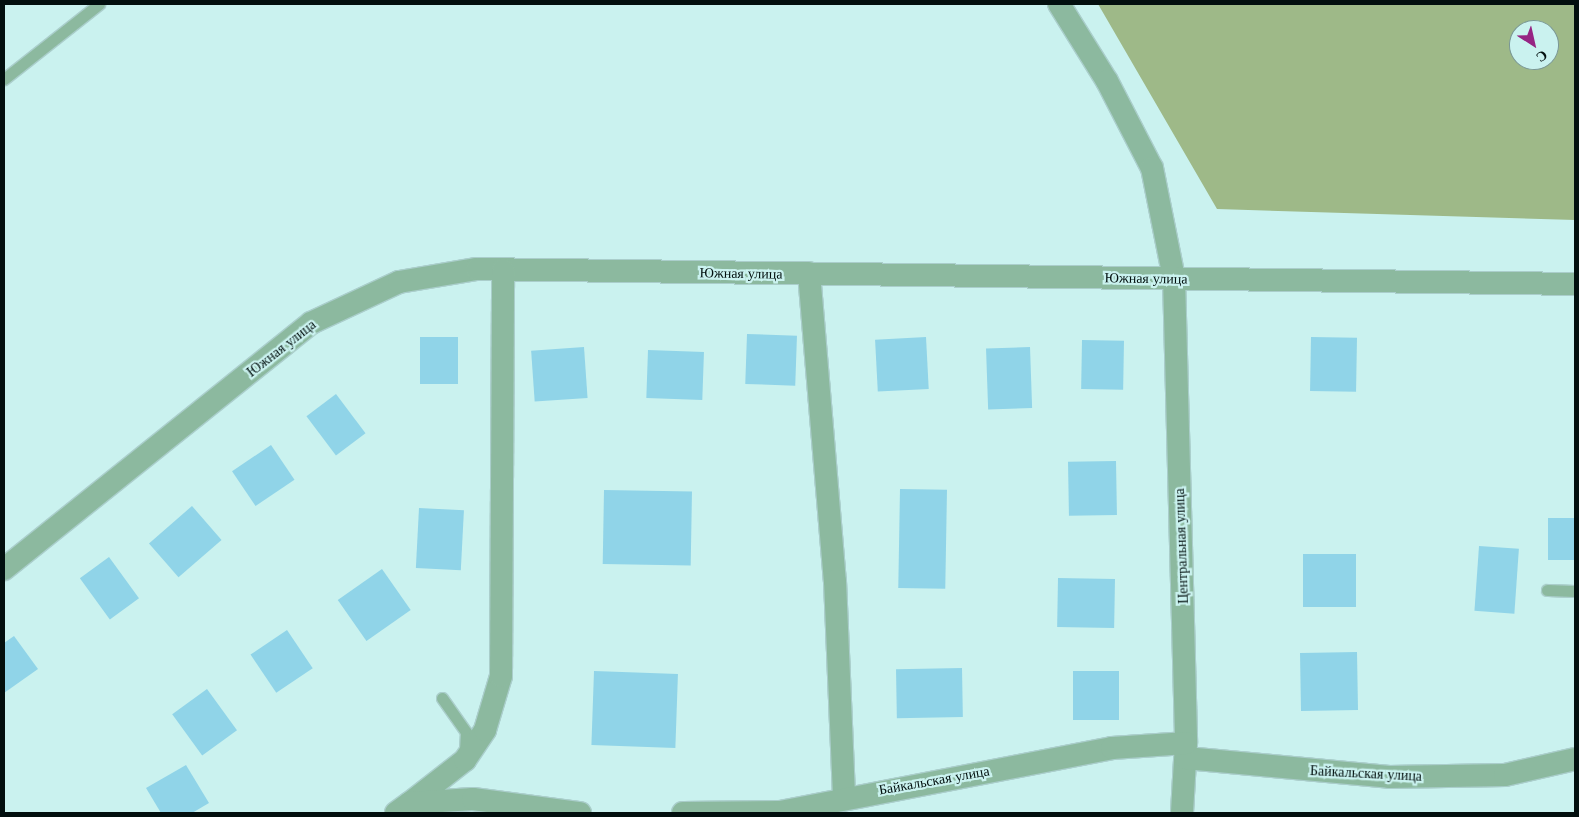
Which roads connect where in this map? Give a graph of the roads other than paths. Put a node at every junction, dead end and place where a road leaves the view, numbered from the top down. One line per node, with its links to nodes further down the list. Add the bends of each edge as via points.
1 (99, 4): 3 (lane)
2 (1059, 4): 6 (street, Центральная улица, via 1107,81 1152,168)
3 (4, 78)
4 (503, 270): 5 (street, Южная улица); 8 (street, Южная улица, via 477,269 399,282 311,323); 14 (street, via 501,676 485,730)
5 (809, 274): 6 (street, Южная улица); 15 (street, via 835,581)
6 (1174, 278): 7 (street, Южная улица); 12 (street, Центральная улица)
7 (1575, 284)
8 (4, 569)
9 (1547, 590): 10 (lane)
10 (1575, 591)
11 (442, 698): 14 (lane, via 466,732)
12 (1186, 751): 13 (street, Байкальская улица, via 1389,777 1505,776); 15 (street, Байкальская улица, via 1112,748); 19 (street, Центральная улица)
13 (1575, 759)
14 (465, 760): 16 (street)
15 (844, 796): 18 (street, Байкальская улица, via 780,812)
16 (403, 808): 17 (street, via 473,799)
17 (580, 813)
18 (683, 813)
19 (1182, 813)

